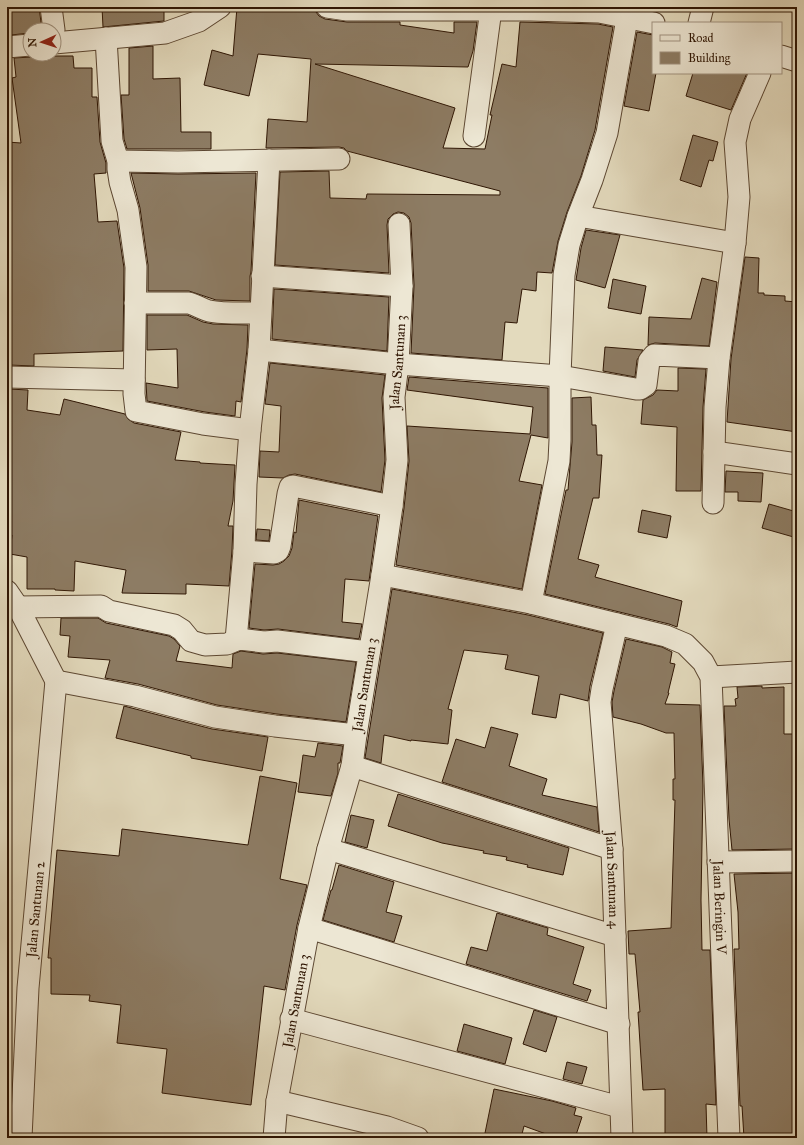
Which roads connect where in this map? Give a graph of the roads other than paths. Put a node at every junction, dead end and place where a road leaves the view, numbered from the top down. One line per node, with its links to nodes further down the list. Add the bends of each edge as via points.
1 (51, 7): 7 (street)
2 (220, 7): 11 (street, via 199,21 165,34)
3 (327, 7): 5 (street, via 347,10)
4 (703, 7): 9 (street)
5 (491, 9): 6 (street); 17 (street)
6 (628, 12): 8 (street); 21 (street, via 607,133)
7 (52, 22)
8 (652, 22)
9 (700, 22)
10 (62, 37): 11 (street)
11 (106, 38): 20 (street, via 112,141)
12 (22, 46): 13 (street)
13 (7, 47)
14 (782, 56): 15 (street)
15 (797, 61)
16 (760, 74): 23 (street, via 737,130 739,197)
17 (474, 136)
18 (339, 159): 19 (street)
19 (268, 160): 20 (street); 24 (street)
20 (118, 161): 26 (street, via 136,267)
21 (578, 216): 23 (street); 31 (street, via 569,245 564,275)
22 (399, 224): 25 (street, Jalan Santunan 3)
23 (735, 243): 29 (street)
24 (262, 276): 25 (street); 27 (street)
25 (402, 286): 30 (street, Jalan Santunan 3)
26 (135, 303): 27 (street, via 188,303 214,312); 33 (street)
27 (260, 313): 28 (street)
28 (259, 350): 30 (street); 34 (street)
29 (719, 358): 31 (street, via 654,354 649,361 646,385 640,389); 35 (street)
30 (398, 364): 31 (street); 38 (street, Jalan Santunan 3, via 394,397 397,460)
31 (560, 376): 42 (street, via 559,461)
32 (7, 377): 33 (street)
33 (134, 380): 34 (street, via 136,411)
34 (250, 430): 39 (street)
35 (714, 452): 36 (street); 37 (street)
36 (797, 464)
37 (713, 503)
38 (392, 506): 39 (street, via 290,487 280,549 274,553); 40 (street, Jalan Santunan 3)
39 (244, 551): 44 (street)
40 (382, 575): 42 (street); 45 (street, Jalan Santunan 3)
41 (12, 599): 44 (street, via 101,606 108,612 174,625 191,641 205,645 227,644); 48 (street)
42 (531, 603): 43 (street)
43 (617, 624): 47 (street, via 666,636 684,644 703,662); 52 (street, Jalan Santunan 4, via 600,702)
44 (236, 640): 45 (street, via 277,641)
45 (369, 652): 49 (street, Jalan Santunan 3)
46 (797, 672): 47 (street)
47 (711, 677): 54 (street, Jalan Beringin V)
48 (56, 680): 49 (street, via 135,696 215,717); 61 (street, Jalan Santunan 2, via 28,988)
49 (356, 735): 50 (street, Jalan Santunan 3)
50 (352, 766): 51 (street, Jalan Santunan 3); 52 (street)
51 (328, 849): 55 (street, Jalan Santunan 3); 56 (street)
52 (612, 849): 56 (street, Jalan Santunan 4)
53 (797, 861): 54 (street)
54 (718, 862): 65 (street, Jalan Beringin V)
55 (309, 928): 57 (street, Jalan Santunan 3); 58 (street)
56 (615, 936): 58 (street, Jalan Santunan 4)
57 (292, 1019): 59 (street, Jalan Santunan 3); 60 (street)
58 (619, 1024): 60 (street, Jalan Santunan 4)
59 (277, 1101): 62 (street, Jalan Santunan 3); 63 (street, via 387,1127)
60 (620, 1107): 64 (street, Jalan Santunan 4)
61 (21, 1138)
62 (274, 1138)
63 (418, 1138)
64 (622, 1138)
65 (729, 1138)

